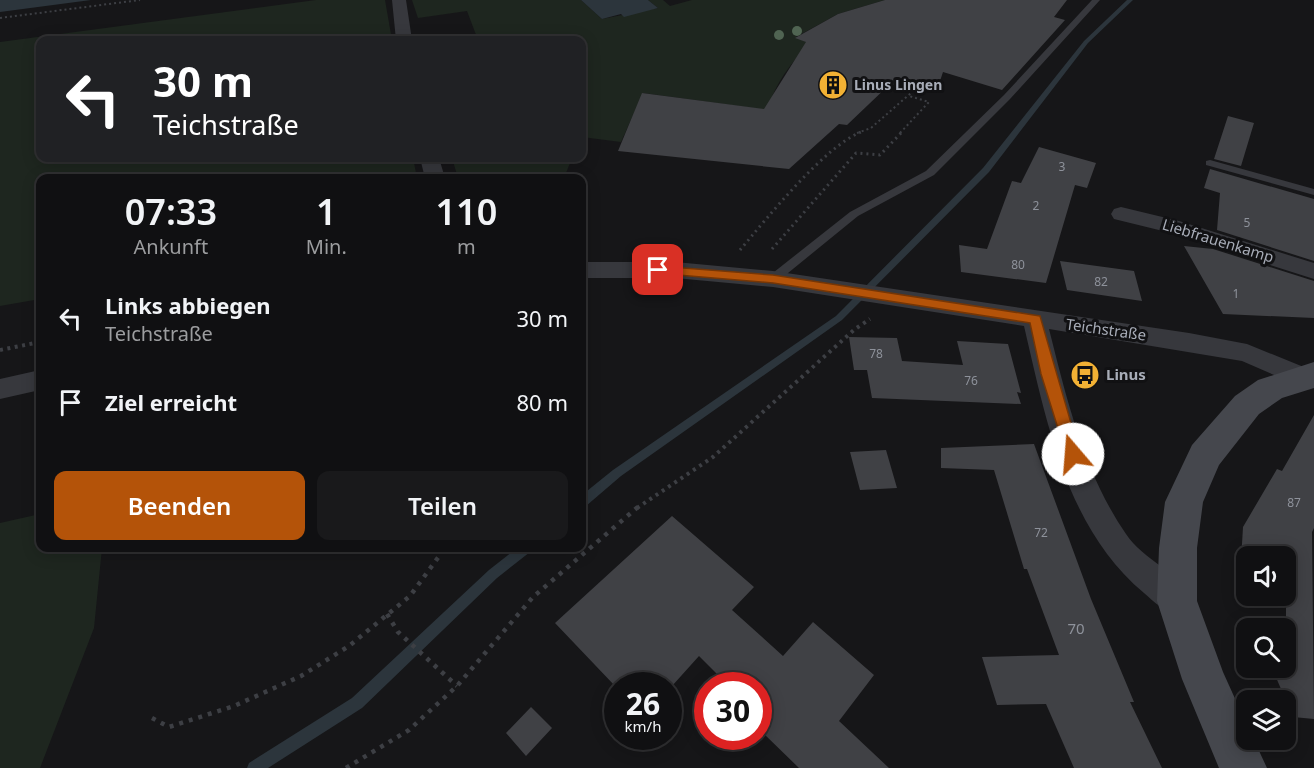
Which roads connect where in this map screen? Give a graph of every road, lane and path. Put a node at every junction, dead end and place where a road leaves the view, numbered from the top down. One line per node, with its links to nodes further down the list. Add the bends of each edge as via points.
1 (140, 0): 4 (path)
2 (399, 0): 5 (street)
3 (1095, 0): 13 (lane, via 1007,97 930,173 854,214)
4 (0, 18)
5 (404, 36)
6 (1210, 163): 7 (lane)
7 (1314, 192)
8 (1121, 214): 12 (street, Liebfrauenkamp)
9 (770, 251): 10 (path, via 856,153 880,156 929,102 910,95 871,128 837,146)
10 (735, 255)
11 (586, 270): 13 (street, Teichstraße, via 675,270)
12 (1314, 271)
13 (773, 279): 14 (street, Teichstraße)
14 (892, 298): 15 (street, Teichstraße); 21 (path, via 713,457 618,522)
15 (1035, 320): 18 (street, Teichstraße, via 1247,353); 24 (street, via 1073,454 1094,507 1117,547)
16 (36, 343): 17 (path)
17 (0, 350)
18 (1308, 376): 24 (street, via 1270,389 1247,405 1205,456 1184,502)
19 (36, 381): 20 (street)
20 (0, 389)
21 (586, 550)
22 (442, 552): 25 (path, via 410,596)
23 (584, 552): 26 (path, via 532,597)
24 (1177, 601): 29 (street, via 1204,679)
25 (387, 614): 26 (path, via 398,632); 27 (path, via 349,646 301,676 234,706 169,727)
26 (457, 686): 28 (path, via 410,730)
27 (152, 718)
28 (346, 768)
29 (1243, 768)

